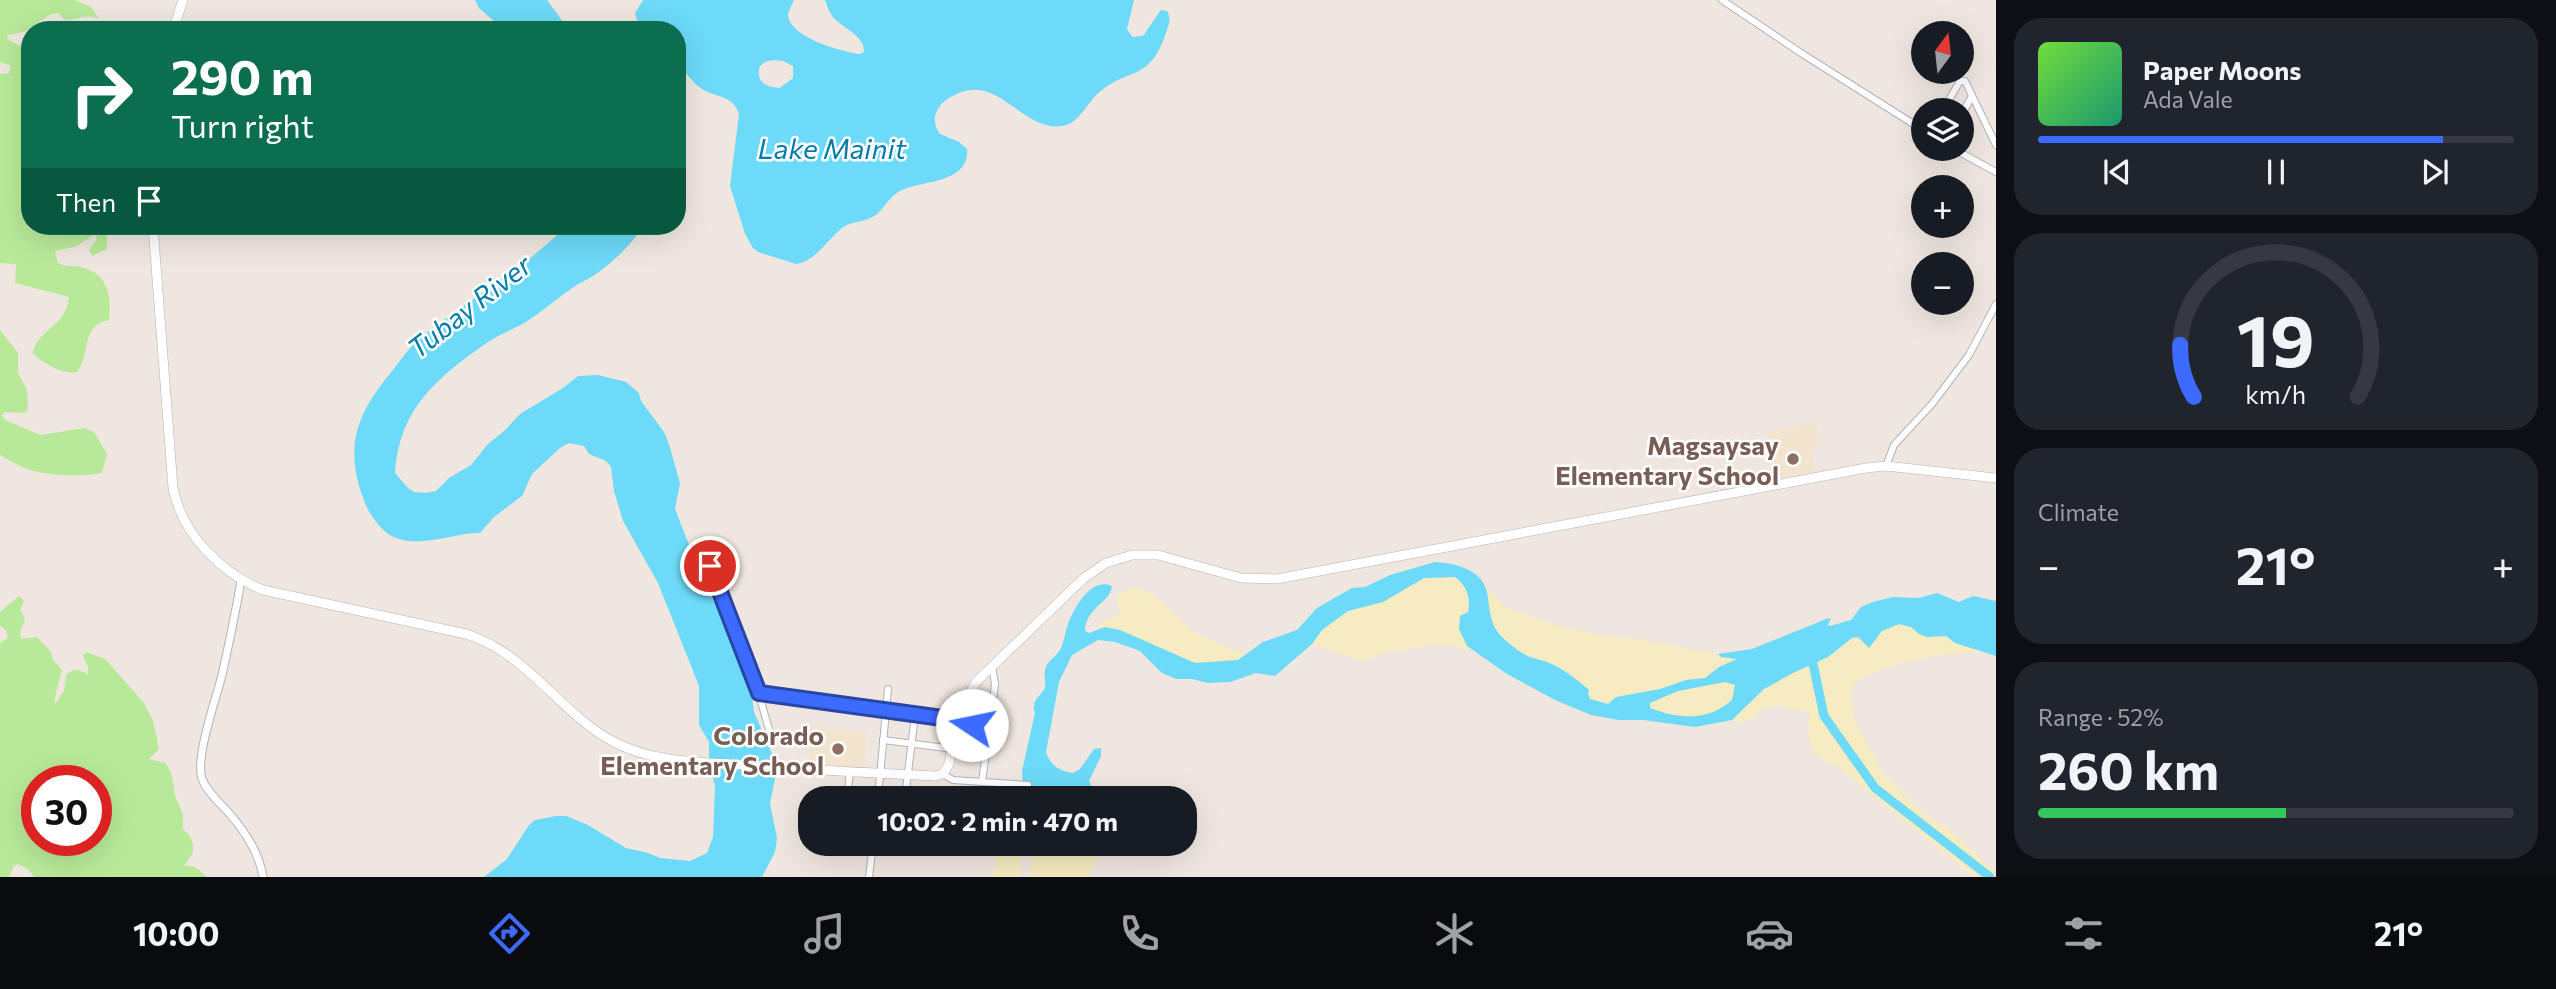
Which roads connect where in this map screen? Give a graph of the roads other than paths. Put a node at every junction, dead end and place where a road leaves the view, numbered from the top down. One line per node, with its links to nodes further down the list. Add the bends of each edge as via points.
1 (183, 0): 3 (main road)
2 (1722, 0): 6 (street)
3 (176, 21)
4 (1972, 96): 5 (street, via 1961,80); 7 (street)
5 (1950, 98)
6 (1911, 122)
7 (1996, 145)
8 (1974, 160): 9 (street)
9 (1996, 172)
10 (154, 235): 15 (main road, via 175,498 202,545)
11 (1996, 304): 12 (street, via 1969,355 1894,445)
12 (1886, 466): 13 (main road); 16 (main road, via 1277,579 1241,578 1158,555 1124,556 1084,578)
13 (1996, 478)
14 (710, 566): 18 (street)
15 (241, 580): 28 (main road, via 275,593 488,641 612,741 642,754); 38 (street, via 200,767 209,791 255,849)
16 (992, 666): 21 (main road, via 976,682); 22 (street, via 995,684)
17 (888, 690): 19 (street)
18 (759, 693): 19 (street); 23 (street)
19 (886, 712): 20 (street); 24 (street)
20 (915, 715): 21 (street); 25 (street)
21 (957, 721): 22 (street); 26 (main road)
22 (988, 727): 27 (street)
23 (772, 739)
24 (883, 740): 25 (street); 29 (street)
25 (911, 743): 26 (street); 31 (street)
26 (952, 748): 27 (street); 30 (main road)
27 (985, 753): 32 (street)
28 (850, 771): 29 (main road); 34 (street)
29 (880, 773): 31 (main road); 35 (street)
30 (943, 774): 31 (main road); 32 (street, via 953,780)
31 (907, 775): 36 (street)
32 (982, 782): 33 (street)
33 (1028, 785)
34 (848, 786)
35 (879, 786)
36 (906, 786)
37 (872, 856): 39 (street)
38 (263, 877)
39 (869, 877)

